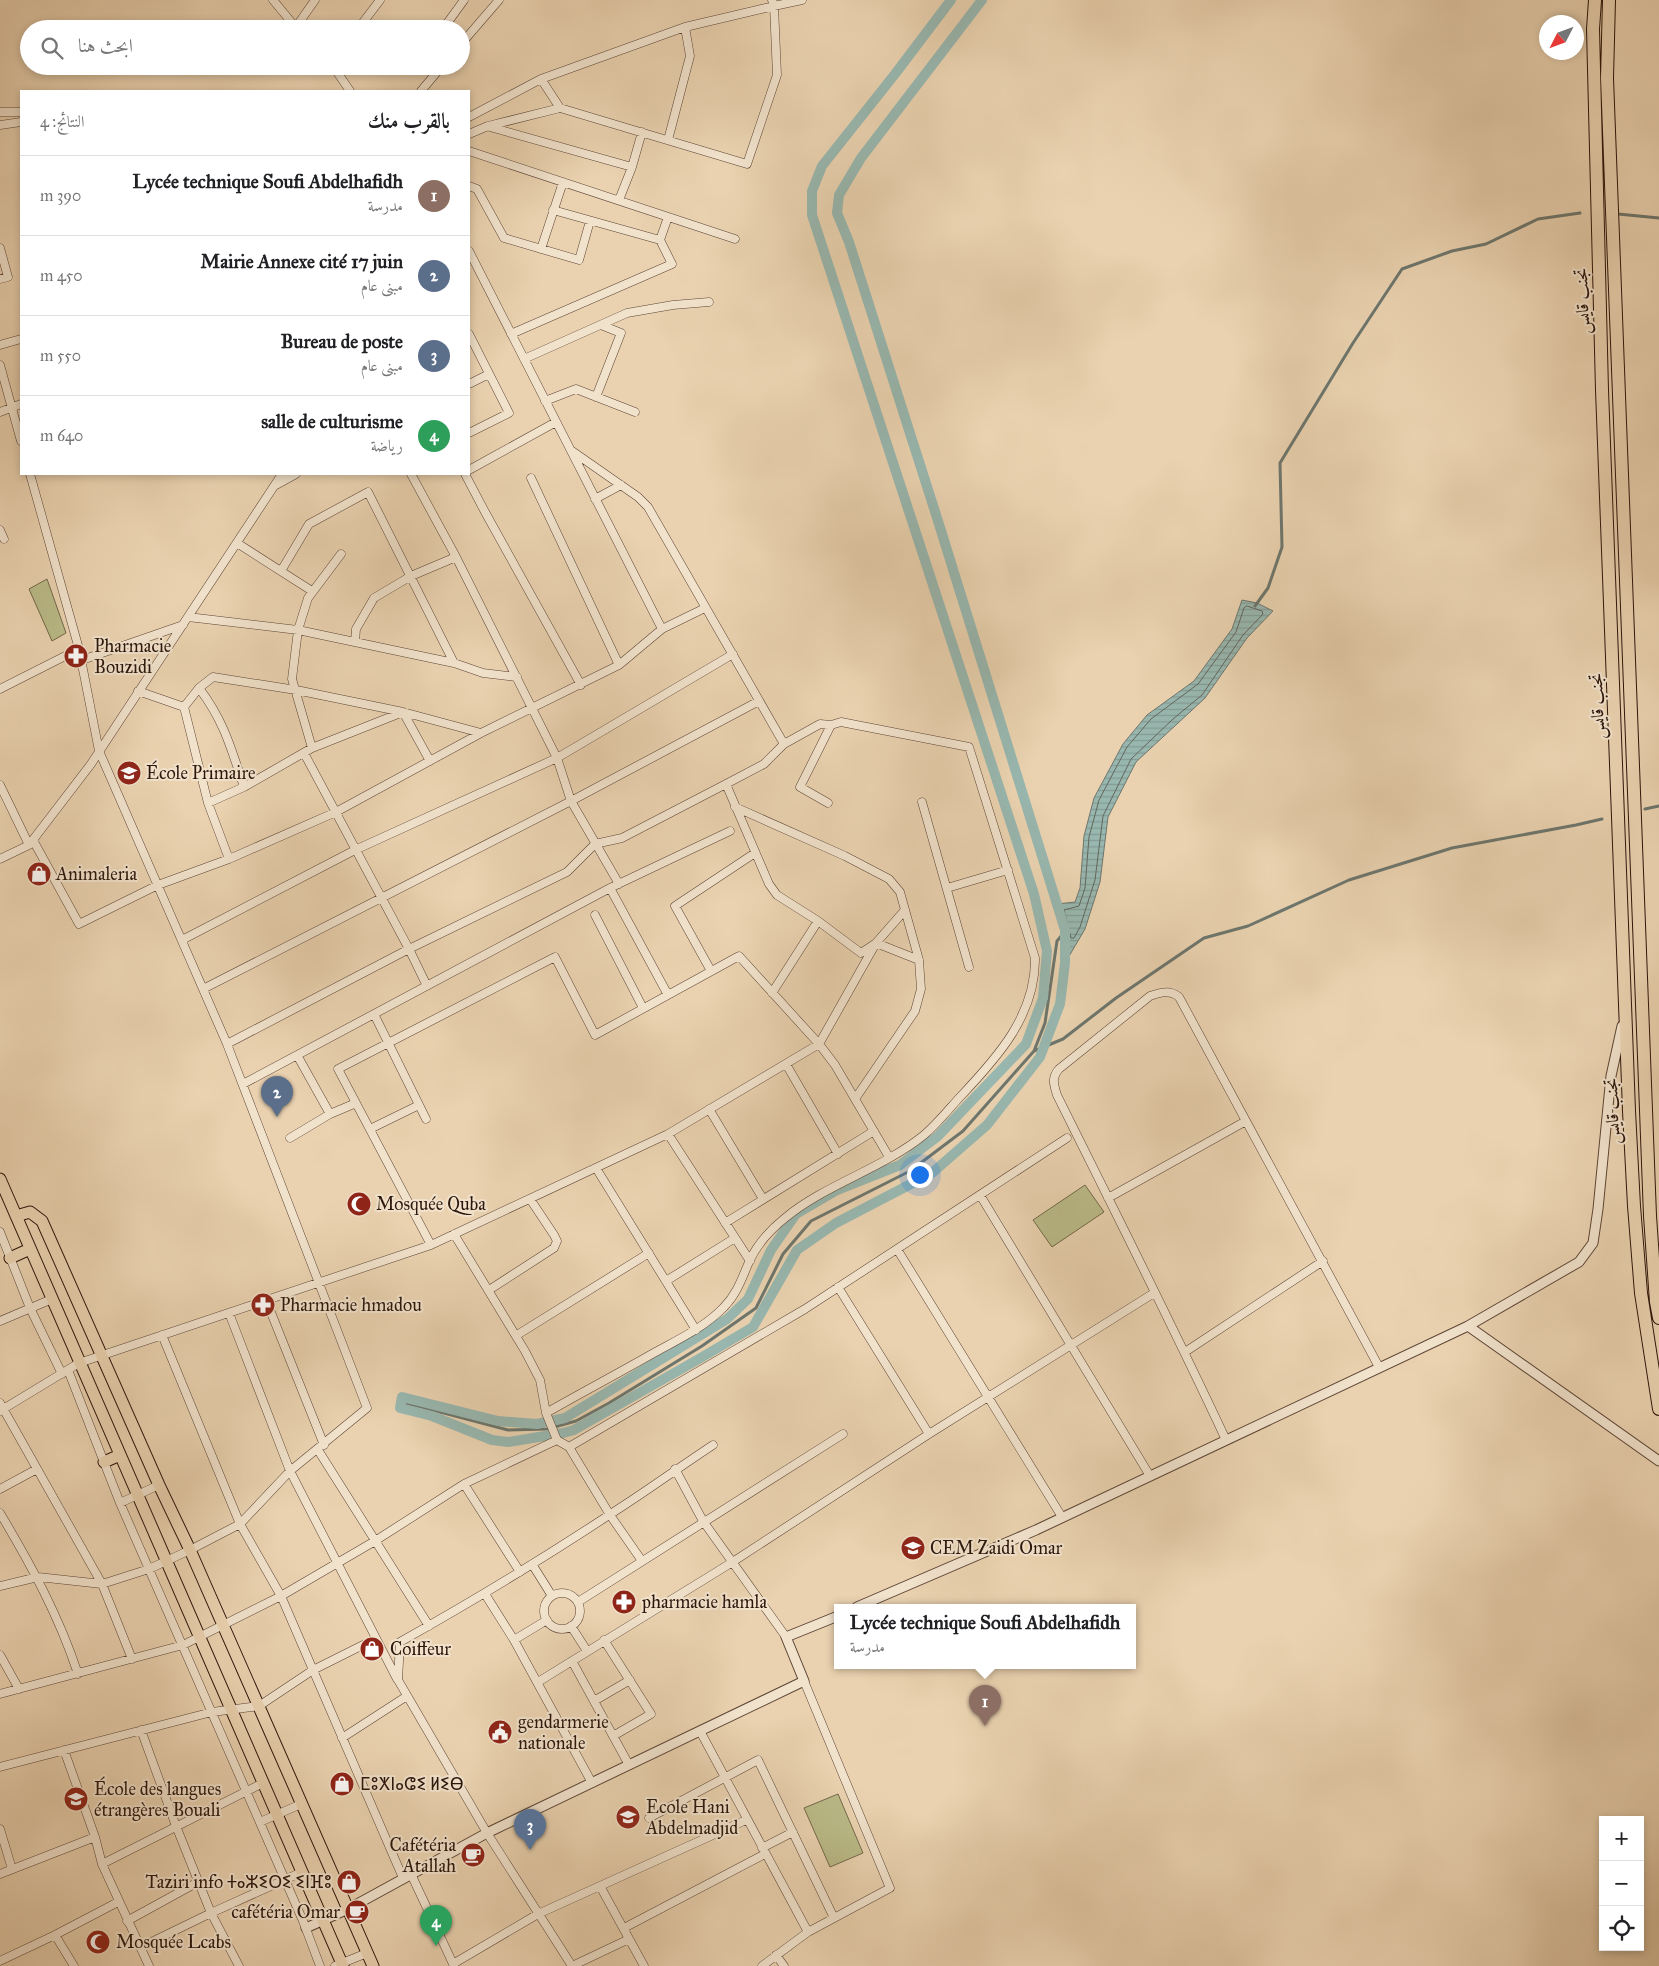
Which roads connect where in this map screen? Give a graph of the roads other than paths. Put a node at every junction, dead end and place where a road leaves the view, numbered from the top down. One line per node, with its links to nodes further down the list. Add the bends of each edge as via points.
1 (273, 0): 10 (street)
2 (315, 0): 11 (street)
3 (380, 0): 12 (street)
4 (464, 0): 13 (street)
5 (499, 0): 15 (street)
6 (802, 0): 9 (street)
7 (1595, 0): 148 (highway, تجنب قايس, via 1593,29 1602,390)
8 (1610, 0): 197 (highway, تجنب قايس, via 1607,78 1615,298 1650,1216)
9 (773, 3): 14 (street); 30 (street, via 777,75 747,164)
10 (289, 20)
11 (301, 20)
12 (365, 20)
13 (450, 20)
14 (685, 27): 18 (street); 30 (street, via 690,56)
15 (470, 34)
16 (340, 75): 19 (street)
17 (434, 75): 20 (street)
18 (541, 79): 21 (street); 24 (street)
19 (349, 90)
20 (422, 90)
21 (560, 108): 27 (street); 28 (street)
22 (0, 112): 23 (street)
23 (20, 112)
24 (470, 116)
25 (20, 122): 26 (street)
26 (0, 125)
27 (488, 126): 29 (street); 32 (street)
28 (642, 132): 30 (street); 32 (street)
29 (470, 134)
30 (668, 140)
31 (470, 150): 33 (street)
32 (632, 167): 35 (street)
33 (563, 182): 35 (street); 36 (street)
34 (470, 186): 42 (street, via 477,189 504,238)
35 (619, 200): 37 (street)
36 (553, 210): 38 (street); 42 (street)
37 (668, 217): 39 (street); 40 (street)
38 (590, 221): 40 (street); 42 (street, via 579,260)
39 (735, 239)
40 (660, 240): 47 (street, via 672,264)
41 (0, 248): 44 (street, via 8,277)
42 (541, 249)
43 (470, 253): 47 (street)
44 (0, 279)
45 (709, 302): 46 (street, via 627,313)
46 (600, 324): 51 (street); 55 (street, via 621,333)
47 (511, 334): 51 (street)
48 (470, 336): 53 (street)
49 (20, 339): 50 (street)
50 (0, 345)
51 (524, 359): 56 (street)
52 (0, 365): 58 (street)
53 (489, 374): 54 (street); 62 (street, via 509,414)
54 (470, 384)
55 (596, 397): 56 (street, via 576,389); 60 (street)
56 (545, 401): 61 (street)
57 (20, 404): 58 (street)
58 (12, 406): 59 (street); 63 (street)
59 (0, 412)
60 (634, 412)
61 (556, 422): 64 (street); 65 (street)
62 (470, 433)
63 (20, 437)
64 (570, 450): 73 (street); 74 (street)
65 (470, 469)
66 (30, 475): 89 (street)
67 (281, 475): 72 (street)
68 (294, 475): 72 (street)
69 (413, 475): 79 (street)
70 (466, 475): 95 (street)
71 (531, 478): 93 (street)
72 (275, 485): 77 (street)
73 (621, 485): 74 (street); 83 (street, via 648,507)
74 (595, 499): 86 (street)
75 (0, 530): 76 (street)
76 (4, 539)
77 (237, 543): 80 (street); 84 (street)
78 (341, 554): 82 (street)
79 (456, 557): 81 (street); 94 (street)
80 (280, 571): 81 (street, via 309,524 368,492); 82 (street)
81 (411, 576): 88 (street, via 374,598 356,629); 92 (street)
82 (312, 591): 87 (street)
83 (705, 608): 86 (street); 90 (street)
84 (188, 617): 85 (street); 87 (street)
85 (183, 625): 91 (street); 99 (street)
86 (662, 629): 93 (street)
87 (298, 630): 88 (street); 98 (street, via 292,679)
88 (355, 642): 92 (street)
89 (79, 648): 91 (street); 97 (street)
90 (732, 654): 100 (street); 110 (street)
91 (82, 660): 108 (street)
92 (454, 663): 94 (street, via 483,673)
93 (619, 665): 95 (street)
94 (517, 677): 102 (street)
95 (581, 684): 102 (street)
96 (199, 688): 98 (street, via 213,677); 101 (street); 114 (street, via 223,726)
97 (0, 689)
98 (296, 690): 103 (street); 107 (street)
99 (138, 691): 101 (street); 108 (street)
100 (760, 701): 106 (street); 115 (street)
101 (184, 707): 117 (street)
102 (531, 709): 105 (street); 110 (street)
103 (403, 712): 105 (street); 107 (street); 111 (street)
104 (831, 724): 106 (street, via 820,724); 118 (street, via 800,787); 128 (street, via 841,722 969,747)
105 (481, 733): 111 (street)
106 (784, 744): 113 (street, via 764,764)
107 (312, 748): 109 (street)
108 (99, 751): 122 (street); 130 (street)
109 (304, 753): 114 (street); 120 (street)
110 (557, 758): 115 (street); 124 (street)
111 (430, 761): 120 (street)
112 (0, 784): 122 (street)
113 (726, 784): 119 (street); 123 (street, via 622,838)
114 (244, 787): 117 (street)
115 (571, 801): 123 (street); 133 (street)
116 (922, 802): 132 (street)
117 (208, 803): 126 (street)
118 (828, 803)
119 (735, 807): 125 (street); 134 (street, via 846,856 889,879 900,892)
120 (336, 812): 124 (street); 126 (street)
121 (730, 831): 129 (street)
122 (31, 843): 127 (street); 130 (street, via 79,924)
123 (596, 844): 129 (street); 139 (street, via 567,872)
124 (355, 850): 133 (street); 137 (street)
125 (755, 854): 136 (street, via 772,890); 142 (street, via 675,906)
126 (229, 858): 130 (street)
127 (0, 860)
128 (1008, 870): 132 (street); 169 (street, via 1035,970 1016,1030 1001,1052 924,1135)
129 (619, 884): 131 (street)
130 (158, 885): 137 (street)
131 (610, 888): 143 (street); 146 (street)
132 (947, 888): 141 (street)
133 (380, 898): 139 (street); 144 (street)
134 (905, 910): 138 (street); 140 (street)
135 (595, 915): 147 (street)
136 (818, 921): 138 (street, via 861,953); 145 (street)
137 (182, 940): 144 (street)
138 (876, 943): 140 (street); 152 (street)
139 (409, 949): 143 (street); 151 (street)
140 (919, 960): 156 (street, via 921,989 915,1011)
141 (969, 967)
142 (711, 971): 145 (street, via 739,956); 146 (street)
143 (426, 986): 149 (street)
144 (204, 989): 151 (street)
145 (772, 993): 152 (street)
146 (668, 995): 147 (street)
147 (643, 1008): 150 (street, via 595,1035 555,957)
148 (1626, 1011): 199 (street, via 1610,1076 1593,1243 1579,1262); 211 (highway, تجنب قايس, via 1641,1293)
149 (374, 1014): 150 (street); 153 (street)
150 (389, 1043): 157 (street, via 338,1069); 158 (street)
151 (227, 1044): 155 (street)
152 (819, 1044): 154 (street); 156 (street)
153 (297, 1055): 155 (street); 160 (street)
154 (786, 1064): 159 (street); 168 (street)
155 (243, 1084): 189 (street)
156 (855, 1100): 164 (street)
157 (356, 1103): 160 (street); 163 (street)
158 (419, 1105): 161 (street); 163 (street)
159 (709, 1109): 165 (street); 175 (street)
160 (330, 1114): 166 (street)
161 (426, 1119)
162 (1246, 1121): 173 (street); 173 (street, via 1180,997 1168,992 1150,996 1054,1074 1057,1095); 187 (street)
163 (370, 1129): 181 (street)
164 (874, 1131): 168 (street); 169 (street)
165 (668, 1134): 170 (street); 177 (street)
166 (290, 1138)
167 (1067, 1138): 172 (street)
168 (838, 1154): 175 (street)
169 (889, 1157): 186 (street, via 807,1202 785,1218 759,1245)
170 (596, 1168): 174 (street); 184 (street)
171 (0, 1179): 176 (main road)
172 (980, 1195): 183 (street); 203 (street)
173 (1108, 1198): 192 (street)
174 (530, 1199): 179 (street); 191 (street, via 557,1241 554,1248)
175 (763, 1199): 177 (street)
176 (16, 1216): 182 (main road); 205 (main road, via 30,1212 42,1221)
177 (725, 1222): 180 (street)
178 (0, 1232): 185 (street)
179 (454, 1234): 181 (street); 191 (street)
180 (734, 1238): 186 (street); 188 (street)
181 (431, 1245): 189 (street)
182 (30, 1249): 185 (main road); 193 (main road)
183 (898, 1249): 190 (street); 209 (street)
184 (649, 1253): 188 (street); 201 (street)
185 (10, 1258): 195 (street)
186 (750, 1261): 200 (street, via 731,1300)
187 (1323, 1261): 204 (street); 207 (street)
188 (666, 1281): 200 (street)
189 (319, 1282): 194 (street); 219 (street, via 367,1408)
190 (838, 1288): 214 (street); 218 (street)
191 (489, 1290): 201 (street)
192 (1154, 1293): 203 (street); 204 (street)
193 (52, 1299): 195 (street); 206 (main road)
194 (266, 1300): 196 (street); 219 (street)
195 (30, 1308): 198 (street); 208 (street)
196 (229, 1312): 202 (street); 225 (street)
197 (1659, 1318)
198 (0, 1321)
199 (1468, 1326): 207 (street); 221 (street)
200 (696, 1330): 212 (street)
201 (516, 1334): 212 (street, via 540,1380)
202 (162, 1335): 205 (street); 236 (street)
203 (1071, 1344): 209 (street); 226 (street)
204 (1185, 1352): 216 (street)
205 (101, 1355): 206 (street); 228 (main road)
206 (79, 1363): 208 (street); 220 (main road)
207 (1379, 1368): 216 (street)
208 (65, 1372): 210 (street); 222 (street)
209 (989, 1396): 214 (street); 234 (street)
210 (1, 1407): 223 (street)
211 (1659, 1410)
212 (546, 1413): 215 (street)
213 (843, 1434): 235 (street)
214 (929, 1434): 242 (street)
215 (556, 1438): 218 (street); 227 (street)
216 (1226, 1440): 226 (street)
217 (714, 1445): 224 (street)
218 (569, 1446): 233 (street)
219 (321, 1447): 225 (street); 237 (street)
220 (120, 1455): 222 (main road); 230 (main road)
221 (1659, 1461)
222 (104, 1462): 231 (street)
223 (37, 1469): 229 (street); 247 (street)
224 (675, 1469): 233 (street); 235 (street)
225 (290, 1472): 236 (street); 241 (street)
226 (1150, 1476): 234 (street)
227 (464, 1484): 237 (street); 245 (street)
228 (160, 1485): 230 (street); 238 (main road)
229 (0, 1489)
230 (137, 1495): 231 (street); 239 (main road)
231 (120, 1503): 244 (street)
232 (0, 1513): 246 (street)
233 (610, 1515): 240 (street); 243 (street)
234 (1062, 1518): 253 (street)
235 (703, 1522): 240 (street); 242 (street)
236 (240, 1524): 238 (street); 250 (street)
237 (375, 1541): 241 (street); 257 (street)
238 (190, 1550): 239 (street); 256 (main road)
239 (168, 1561): 244 (street); 260 (main road)
240 (642, 1561): 252 (street)
241 (337, 1563): 250 (street); 261 (street)
242 (732, 1563): 259 (street); 263 (street)
243 (532, 1564): 245 (street); 251 (street)
244 (149, 1570): 247 (street); 264 (street)
245 (520, 1572): 249 (street)
246 (38, 1577): 247 (street); 248 (street); 270 (street, via 68,1641)
247 (102, 1584): 267 (street)
248 (0, 1586)
249 (485, 1594): 257 (street); 262 (street)
250 (281, 1596): 256 (street); 269 (street)
251 (552, 1596): 252 (street, via 565,1593); 255 (street, via 545,1606)
252 (578, 1602): 258 (street, via 579,1615)
253 (864, 1604)
254 (834, 1618): 259 (street)
255 (547, 1620): 258 (street, via 556,1628); 262 (street)
256 (224, 1626): 260 (street); 279 (main road)
257 (429, 1626): 271 (street, via 400,1642)
258 (571, 1626): 265 (street)
259 (786, 1637): 273 (street)
260 (200, 1638): 264 (street); 280 (main road)
261 (375, 1639): 269 (street); 271 (street)
262 (514, 1640): 274 (street)
263 (604, 1640): 265 (street); 272 (street)
264 (183, 1645): 267 (street); 281 (street)
265 (587, 1651): 268 (street)
266 (0, 1655): 275 (street)
267 (132, 1659): 270 (street)
268 (572, 1661): 274 (street); 278 (street)
269 (312, 1670): 279 (street); 285 (street)
270 (78, 1674): 275 (street)
271 (398, 1680): 277 (street)
272 (630, 1680): 278 (street); 284 (street, via 651,1714)
273 (804, 1681): 283 (street); 316 (street, via 890,1888)
274 (538, 1682): 291 (street)
275 (19, 1689): 276 (street)
276 (0, 1694)
277 (407, 1696): 285 (street); 301 (street)
278 (594, 1701): 284 (street)
279 (259, 1706): 280 (street); 293 (main road)
280 (232, 1710): 281 (street); 290 (main road)
281 (212, 1712): 282 (street); 292 (street)
282 (141, 1730): 286 (street); 298 (street)
283 (700, 1731): 287 (street); 289 (street)
284 (613, 1736): 287 (street)
285 (342, 1738): 308 (street)
286 (64, 1750): 288 (street); 302 (street)
287 (629, 1765): 291 (street)
288 (0, 1767)
289 (724, 1778): 295 (street); 296 (street); 300 (street, via 758,1760)
290 (263, 1783): 292 (street); 294 (main road)
291 (592, 1783): 301 (street)
292 (246, 1790): 297 (street); 298 (street)
293 (301, 1804): 294 (street); 313 (main road)
294 (277, 1814): 297 (street); 306 (main road)
295 (649, 1818)
296 (746, 1820): 303 (street); 311 (street)
297 (260, 1822): 309 (street)
298 (176, 1826): 304 (street); 310 (street)
299 (0, 1829): 305 (street)
300 (793, 1832): 303 (street); 316 (street)
301 (487, 1833): 308 (street); 315 (street)
302 (95, 1837): 304 (street); 305 (street)
303 (763, 1851): 320 (street); 321 (street)
304 (102, 1864): 312 (street)
305 (12, 1869): 307 (street)
306 (302, 1872): 309 (street); 317 (main road)
307 (0, 1874)
308 (407, 1876): 313 (street); 329 (street)
309 (285, 1880): 314 (street); 319 (street)
310 (198, 1882): 314 (street); 318 (street)
311 (600, 1886): 315 (street); 320 (street)
312 (118, 1902): 318 (street); 322 (street)
313 (348, 1909): 317 (street); 325 (main road)
314 (211, 1913): 324 (street); 332 (street)
315 (538, 1914): 329 (street); 335 (street)
316 (834, 1918): 321 (street)
317 (323, 1920): 319 (street); 328 (main road)
318 (128, 1921): 324 (street)
319 (306, 1928): 333 (street)
320 (624, 1928): 323 (street)
321 (808, 1932): 326 (street)
322 (55, 1935): 327 (street); 330 (street)
323 (629, 1939): 335 (street); 336 (street)
324 (141, 1947): 331 (street)
325 (367, 1953): 328 (street); 334 (main road)
326 (776, 1955): 337 (street); 338 (street)
327 (0, 1960)
328 (340, 1965)
329 (453, 1965)
330 (74, 1966)
331 (149, 1966)
332 (239, 1966)
333 (320, 1966)
334 (373, 1966)
335 (572, 1966)
336 (644, 1966)
337 (762, 1966)
338 (784, 1966)

